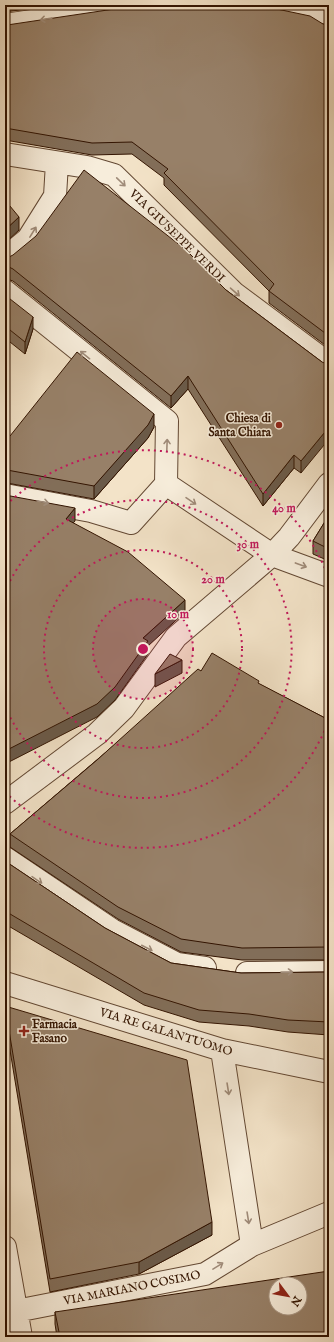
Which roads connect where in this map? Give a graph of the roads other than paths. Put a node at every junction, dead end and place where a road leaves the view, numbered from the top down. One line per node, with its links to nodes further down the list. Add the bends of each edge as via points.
1 (140, 5): 3 (street, one-way to 3)
2 (259, 5): 4 (street, via 314,17)
3 (5, 25)
4 (329, 25)
5 (5, 154): 6 (street, VIA GIUSEPPE VERDI)
6 (57, 162): 7 (street, one-way to 6, via 28,239 55,196); 9 (street, VIA GIUSEPPE VERDI, one-way to 9, via 114,175 234,293)
7 (5, 258)
8 (5, 291): 10 (street, one-way to 8, via 167,421)
9 (329, 364)
10 (166, 484): 12 (street, one-way to 10, via 91,511 131,523); 13 (street, one-way to 13)
11 (329, 484): 13 (street)
12 (5, 495)
13 (272, 555): 14 (street, one-way to 14); 15 (street, via 176,638 124,708 97,734)
14 (329, 576)
15 (7, 796)
16 (5, 858): 17 (street, one-way to 17, via 112,930 177,964 241,973)
17 (329, 972)
18 (5, 983): 19 (street, VIA RE GALANTUOMO)
19 (222, 1050): 20 (street, VIA RE GALANTUOMO); 22 (street, one-way to 22)
20 (329, 1072)
21 (329, 1213): 22 (street, VIA MARIANO COSIMO)
22 (252, 1245): 24 (street, VIA MARIANO COSIMO, one-way to 22, via 205,1274)
23 (5, 1247): 24 (street)
24 (16, 1312): 25 (street)
25 (21, 1337)

